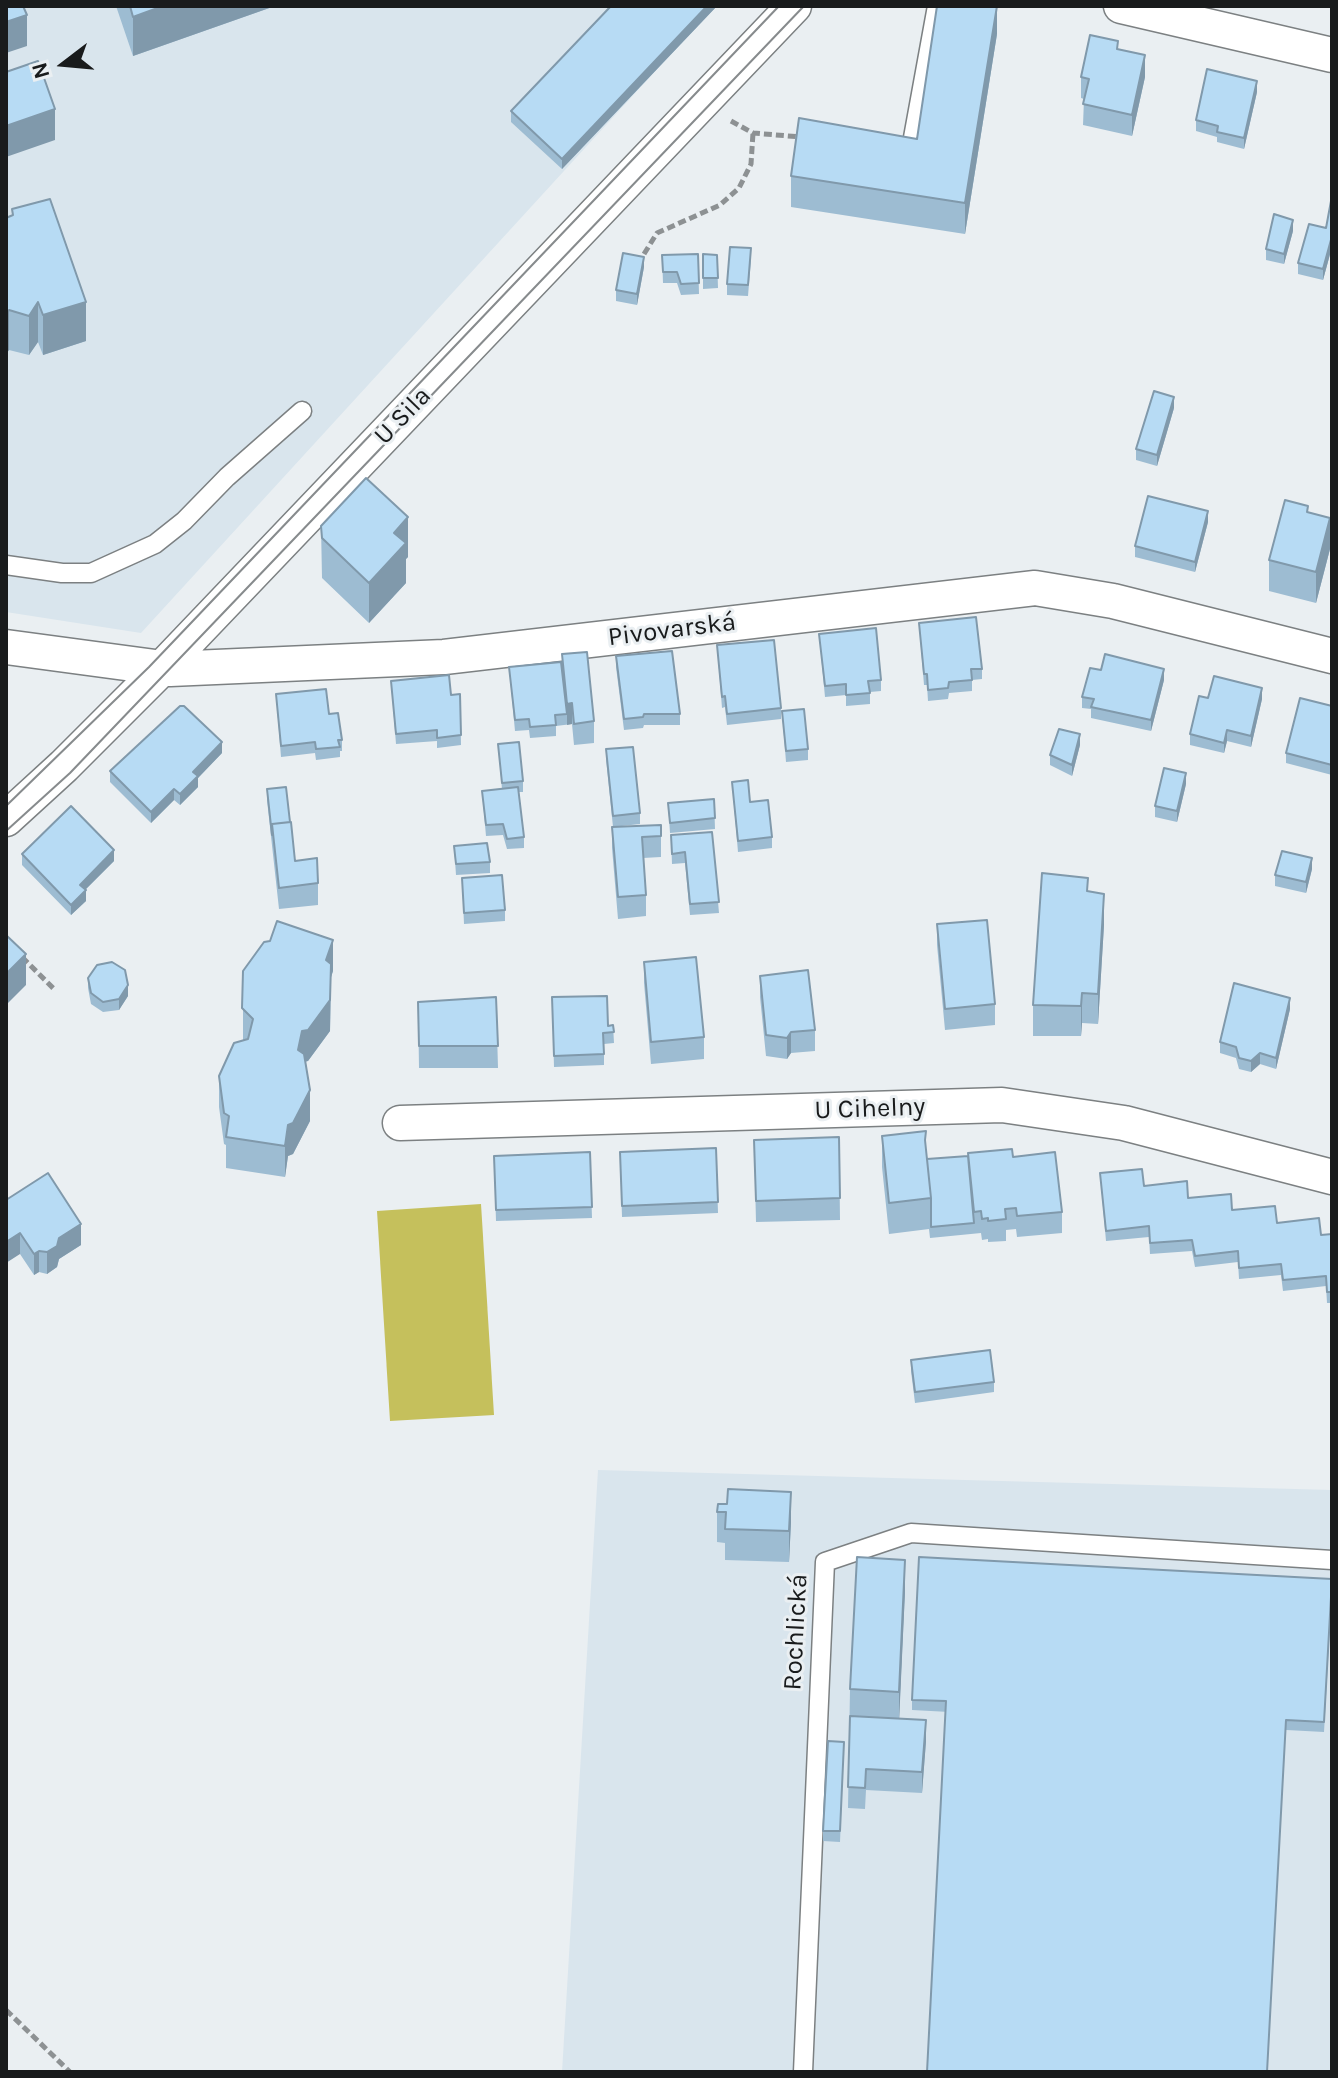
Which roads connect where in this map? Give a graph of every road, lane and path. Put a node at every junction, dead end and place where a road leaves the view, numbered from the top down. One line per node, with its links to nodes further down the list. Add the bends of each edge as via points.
1 (794, 6): 5 (street, U Sila)
2 (937, 6): 8 (lane)
3 (1121, 6): 4 (street)
4 (1332, 55)
5 (705, 101): 6 (path); 14 (street, U Sila)
6 (753, 133): 7 (path); 9 (path, via 751,164 739,188 720,205 657,233)
7 (815, 138)
8 (910, 154)
9 (644, 254)
10 (302, 411): 11 (lane, via 155,544 91,573)
11 (6, 565)
12 (6, 647): 14 (street, Pivovarská)
13 (1332, 656): 14 (street, Pivovarská, via 1113,601 1035,588 444,657)
14 (164, 666): 15 (street, U Sila)
15 (6, 819)
16 (16, 951): 17 (path)
17 (55, 990)
18 (400, 1123): 19 (street, U Cihelny, via 1002,1105 1124,1123)
19 (1332, 1177)
20 (1332, 1560): 23 (lane, Rochlická, via 911,1533 825,1562)
21 (6, 2010): 22 (path)
22 (70, 2072)
23 (803, 2072)

